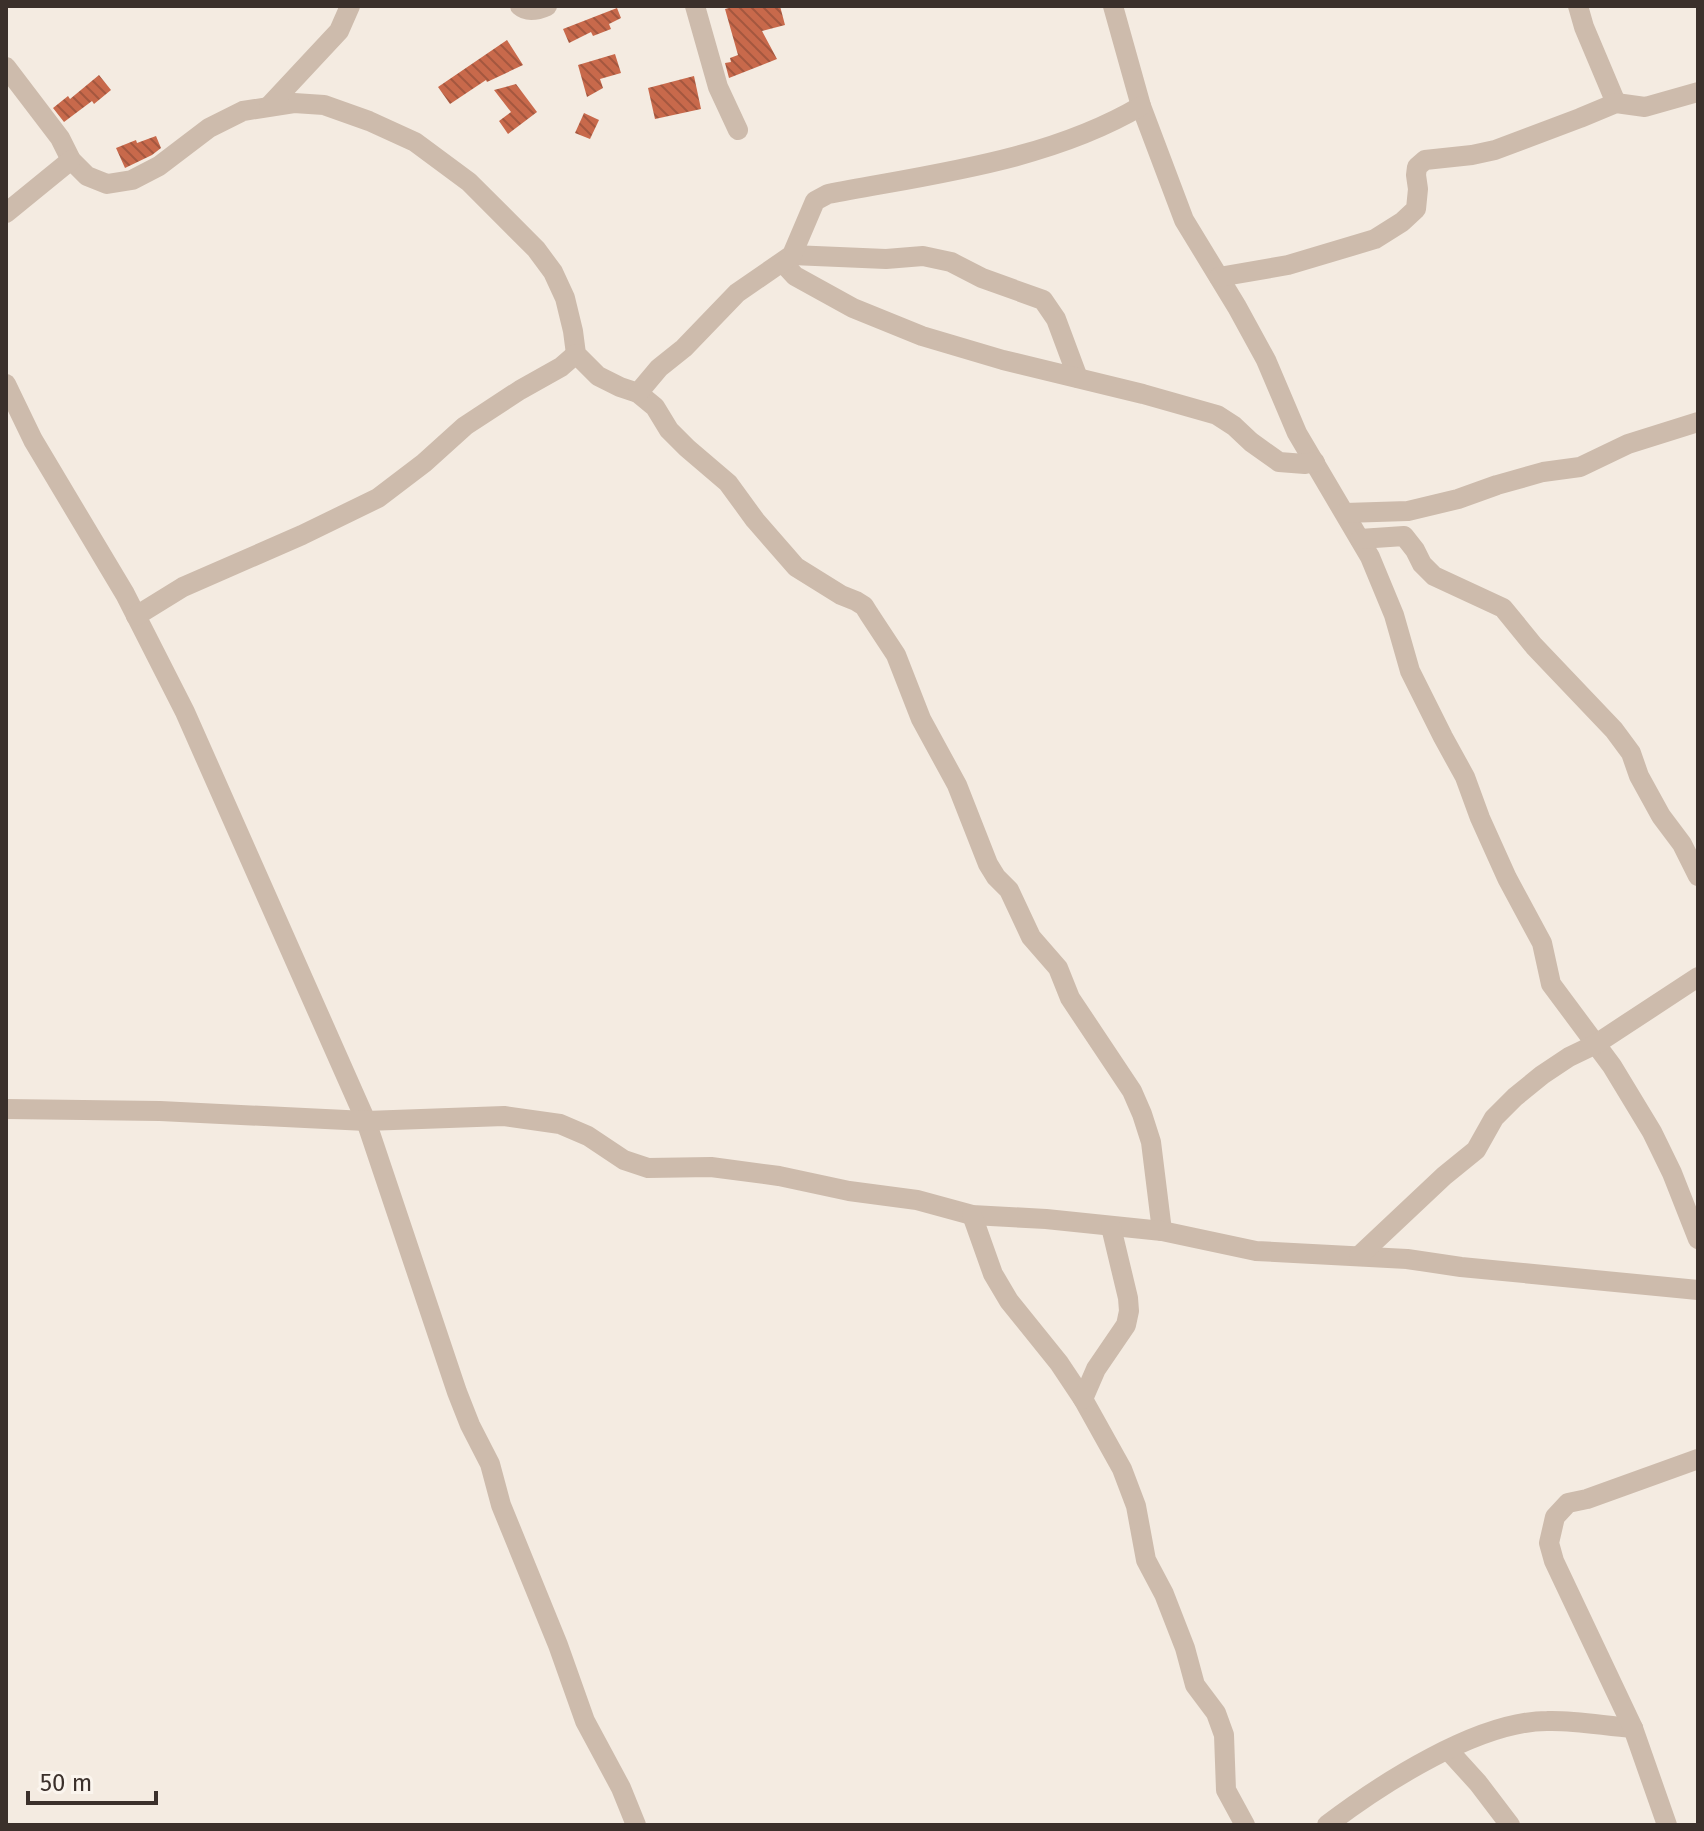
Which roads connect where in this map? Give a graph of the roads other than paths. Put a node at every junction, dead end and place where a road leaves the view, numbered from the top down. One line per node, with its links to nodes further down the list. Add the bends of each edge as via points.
1 (350, 6): 10 (street, via 339,31)
2 (520, 6): 3 (street)
3 (547, 6)
4 (695, 6): 12 (street, via 718,87)
5 (1113, 6): 11 (street)
6 (1578, 6): 9 (street)
7 (6, 67): 13 (street)
8 (1698, 92): 9 (street, via 1645,107)
9 (1616, 103): 16 (street, via 1495,150 1425,160 1417,167 1416,209 1375,239 1288,265)
10 (269, 106): 13 (street, via 243,111 209,128 132,180 107,184 87,176); 17 (street, via 324,105 369,121 415,142 469,182 553,272 565,298)
11 (1141, 106): 15 (street, via 1085,133 998,161 828,194 815,201); 16 (street, via 1184,220)
12 (738, 130)
13 (71, 160): 14 (street)
14 (6, 213)
15 (787, 259): 18 (street, via 795,276 853,308 922,336); 18 (street, via 923,256 951,262 1043,300 1056,319); 20 (street, via 737,293)
16 (1219, 277): 22 (street)
17 (576, 354): 20 (street, via 598,376); 27 (street, via 465,426 378,498 183,587)
18 (1078, 378): 22 (street, via 1217,415 1279,462)
19 (6, 384): 27 (street)
20 (638, 393): 35 (street, via 655,407 669,430 728,483 796,567 864,606 896,655 988,864 1132,1091 1151,1142)
21 (1698, 422): 23 (street, via 1628,444 1580,467 1543,472)
22 (1315, 462): 24 (street)
23 (1408, 511): 24 (street); 25 (street)
24 (1345, 513): 26 (street)
25 (1404, 536): 26 (street); 28 (street, via 1434,576 1503,608 1614,730)
26 (1360, 539): 30 (street, via 1394,615 1410,671 1542,943 1551,984)
27 (136, 616): 32 (street, via 185,712)
28 (1698, 876)
29 (1698, 977): 30 (street)
30 (1596, 1044): 36 (street, via 1652,1132); 37 (street, via 1515,1097 1494,1118 1476,1150)
31 (6, 1109): 32 (street)
32 (366, 1121): 33 (street, via 504,1116 560,1124 648,1168 711,1167 779,1176); 43 (street, via 457,1392 490,1464 585,1721)
33 (972, 1215): 34 (street); 39 (street, via 993,1274 1009,1301)
34 (1111, 1227): 35 (street); 39 (street, via 1129,1311)
35 (1162, 1231): 37 (street, via 1256,1251)
36 (1698, 1239)
37 (1359, 1256): 38 (street)
38 (1698, 1290)
39 (1083, 1399): 44 (street, via 1122,1469 1136,1506 1146,1560 1164,1594 1195,1685 1216,1713 1224,1735 1226,1790)
40 (1698, 1459): 41 (street, via 1568,1503 1551,1530 1554,1561)
41 (1633, 1728): 42 (street, via 1546,1721 1499,1729); 47 (street)
42 (1448, 1750): 45 (street); 46 (street)
43 (636, 1825)
44 (1245, 1825)
45 (1327, 1825)
46 (1510, 1825)
47 (1667, 1825)

